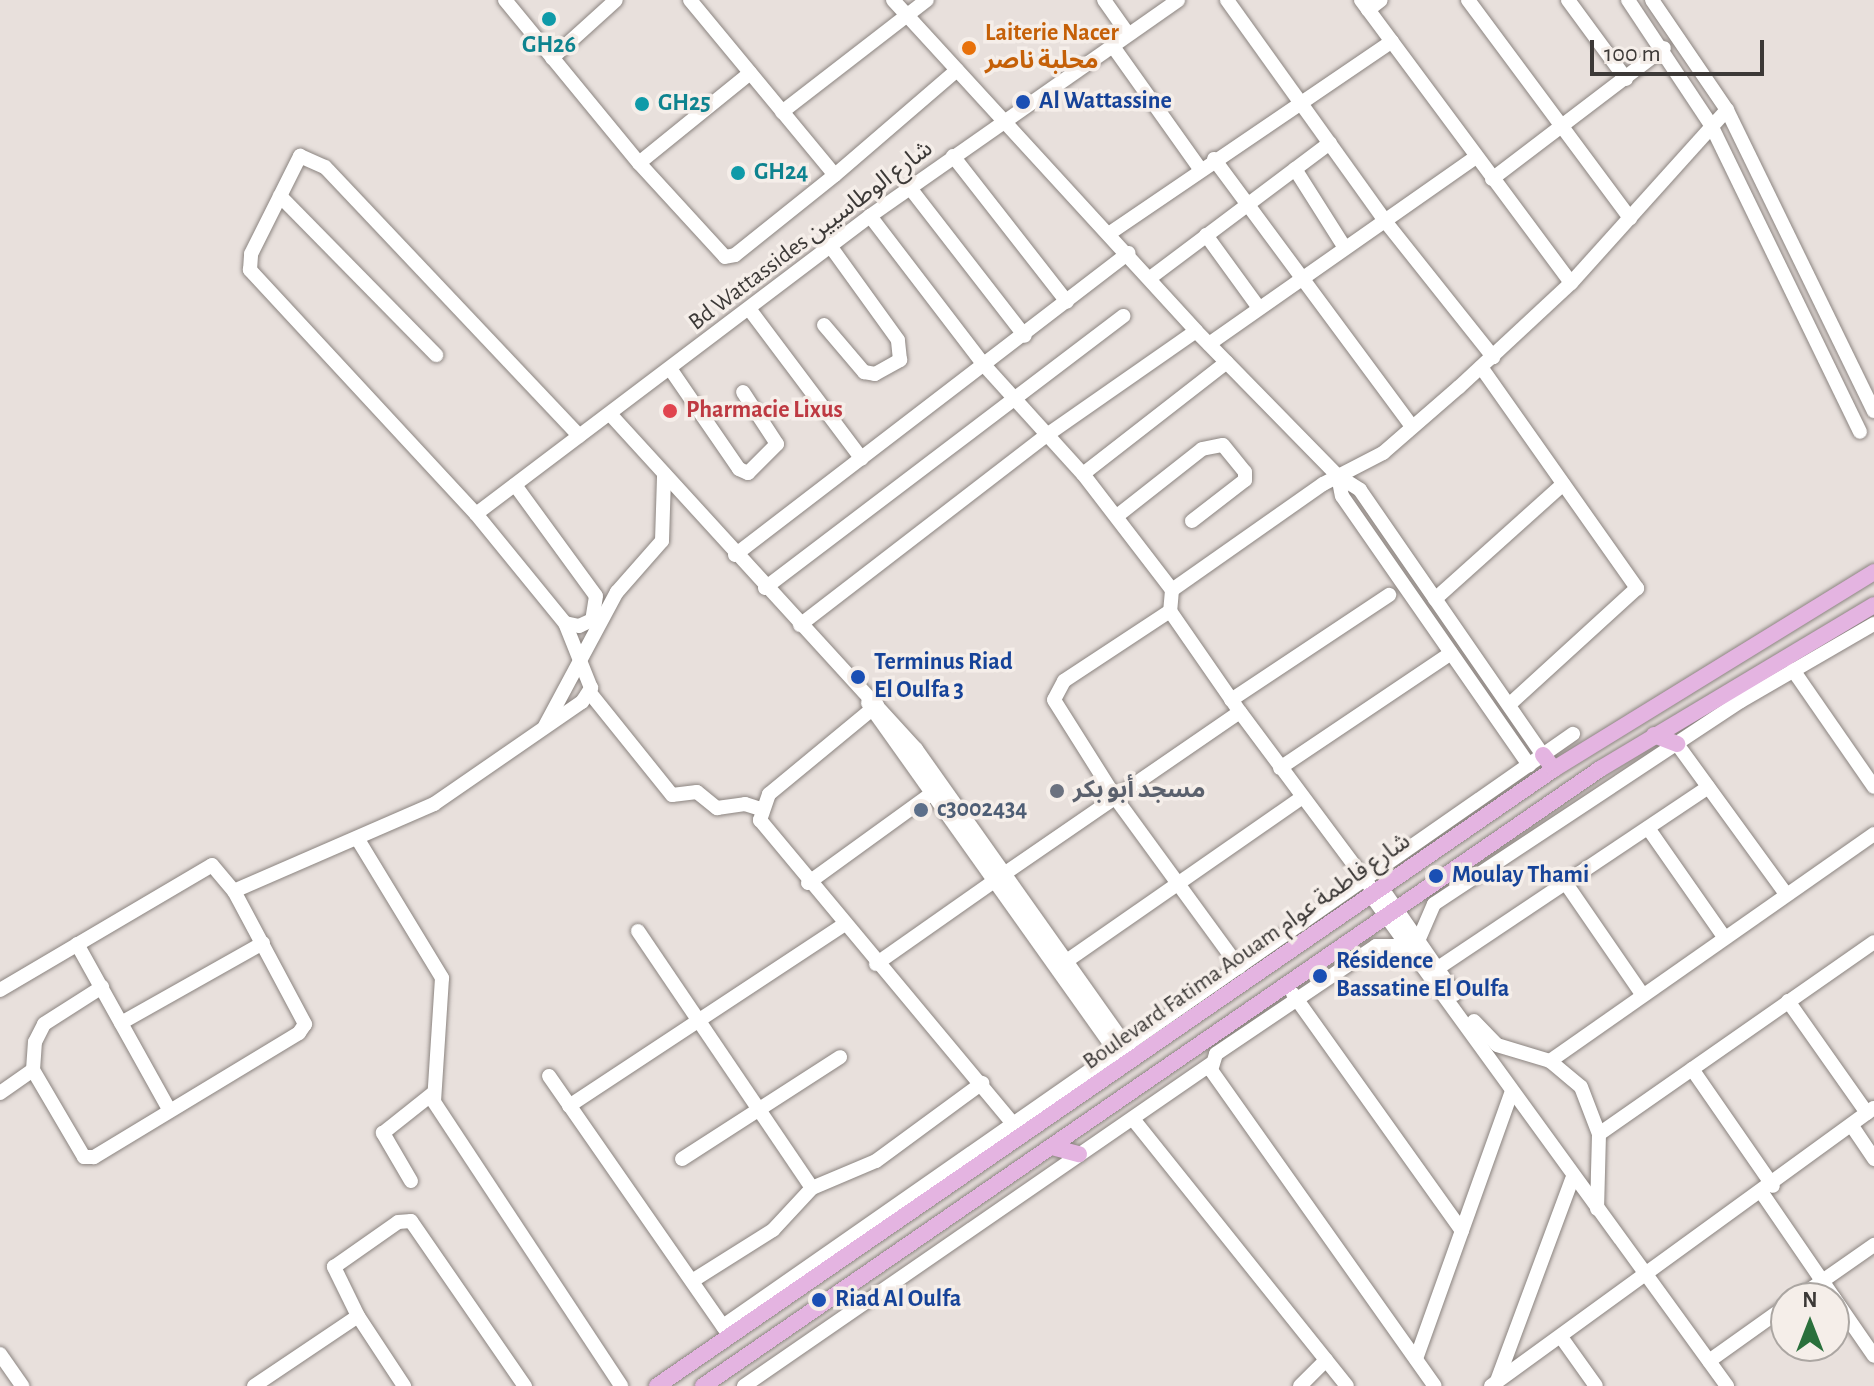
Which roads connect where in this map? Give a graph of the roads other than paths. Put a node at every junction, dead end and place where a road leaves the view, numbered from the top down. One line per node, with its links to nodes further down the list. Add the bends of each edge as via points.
1 (505, 0): 20 (street)
2 (616, 0): 20 (street)
3 (690, 0): 22 (street)
4 (893, 0): 15 (street)
5 (927, 0): 15 (street)
6 (1104, 0): 16 (street)
7 (1178, 0): 16 (street, Bd Wattassides شارع الوطاسيين)
8 (1227, 0): 24 (street)
9 (1381, 0): 14 (street)
10 (1468, 0): 29 (street)
11 (1568, 0): 23 (street)
12 (1628, 0): 19 (street)
13 (1652, 0): 25 (street)
14 (1365, 5): 17 (street)
15 (907, 16): 21 (street); 26 (street)
16 (1128, 34): 18 (street, Bd Wattassides شارع الوطاسيين)
17 (1392, 41): 24 (street); 32 (street)
18 (1112, 45): 27 (street, Bd Wattassides شارع الوطاسيين); 35 (street)
19 (1664, 48): 23 (street); 28 (street)
20 (552, 58): 34 (street)
21 (957, 70): 27 (street); 37 (street)
22 (750, 73): 26 (street); 34 (street)
23 (1626, 79): 29 (street)
24 (1302, 101): 30 (street); 33 (street)
25 (1727, 110): 28 (street); 54 (street)
26 (782, 112): 37 (street)
27 (1006, 119): 31 (street, Bd Wattassides شارع الوطاسيين); 45 (street)
28 (1711, 125): 43 (street); 57 (street)
29 (1562, 128): 38 (street); 43 (street)
30 (1330, 143): 36 (street); 44 (street)
31 (953, 156): 39 (street, Bd Wattassides شارع الوطاسيين); 53 (street)
32 (1475, 158): 38 (street); 44 (street)
33 (1214, 159): 35 (street); 41 (street)
34 (639, 163): 37 (street, via 725,257 735,255)
35 (1200, 169): 45 (street)
36 (1295, 169): 41 (street); 48 (street)
37 (835, 175)
38 (1492, 179): 52 (street)
39 (910, 188): 42 (street, Bd Wattassides شارع الوطاسيين); 61 (street)
40 (280, 196): 63 (street); 75 (street, via 297,160 304,155 315,159 530,378); 83 (street, via 251,254 253,275)
41 (1247, 204): 46 (street); 50 (street)
42 (870, 216): 47 (street, Bd Wattassides شارع الوطاسيين); 66 (street)
43 (1630, 218): 52 (street)
44 (1385, 221): 48 (street); 64 (street)
45 (1110, 233): 49 (street)
46 (1206, 235): 51 (street); 55 (street)
47 (831, 247): 56 (street, Bd Wattassides شارع الوطاسيين); 59 (street, via 898,340 900,360 869,374)
48 (1345, 248): 50 (street)
49 (1128, 253): 51 (street); 53 (street)
50 (1302, 277): 55 (street); 73 (street)
51 (1150, 278): 60 (street)
52 (1571, 283): 64 (street)
53 (1067, 302): 61 (street)
54 (1822, 306): 57 (street); 71 (street)
55 (1259, 308): 62 (street)
56 (750, 310): 68 (street, Bd Wattassides شارع الوطاسيين); 77 (street)
57 (1804, 315): 74 (street)
58 (1123, 316): 70 (street)
59 (824, 325)
60 (1196, 331): 62 (street); 76 (street)
61 (1025, 336): 66 (street)
62 (1209, 344): 65 (street)
63 (436, 355)
64 (1493, 357): 67 (street)
65 (1227, 362): 78 (street); 80 (street)
66 (984, 365): 70 (street); 77 (street)
67 (1481, 367): 73 (street); 81 (street)
68 (671, 370): 69 (street, via 739,469 748,473 777,444); 72 (street, Bd Wattassides شارع الوطاسيين)
69 (743, 392)
70 (1012, 398): 76 (street); 88 (street)
71 (1874, 411)
72 (610, 414): 75 (street, Bd Wattassides شارع الوطاسيين); 79 (street)
73 (1412, 427): 80 (street, via 1383,453)
74 (1860, 432)
75 (579, 436): 82 (street, Bd Wattassides شارع الوطاسيين)
76 (1044, 437): 78 (street); 96 (street)
77 (862, 459): 86 (street)
78 (1083, 474): 84 (street)
79 (664, 476): 86 (street); 98 (street, via 662,541 617,592)
80 (1338, 476): 89 (street); 91 (street, via 1360,490); 97 (street, via 1342,496)
81 (1563, 484): 91 (street); 101 (street, via 1636,592)
82 (515, 485): 83 (street, Bd Wattassides شارع الوطاسيين); 94 (street, via 596,596 592,620 579,626)
83 (476, 514): 94 (street)
84 (1117, 516): 85 (street, via 1202,449 1223,445 1245,472 1245,480); 89 (street)
85 (1192, 521)
86 (735, 555): 88 (street)
87 (1874, 572): 111 (main road, Boulevard Fatima Aouam شارع فاطمة عوام)
88 (765, 588): 96 (street)
89 (1172, 590): 93 (street)
90 (1389, 595): 102 (street)
91 (1435, 599): 101 (street)
92 (1874, 605): 106 (main road, Boulevard Fatima Aouam شارع فاطمة عوام)
93 (1170, 611): 102 (street); 116 (street, via 1064,681 1054,694 1056,709)
94 (565, 623): 98 (street)
95 (1874, 624): 99 (street)
96 (800, 625): 103 (street)
97 (1451, 653): 109 (street); 110 (street)
98 (579, 656): 100 (street); 104 (street)
99 (1793, 670): 107 (street); 113 (street)
100 (590, 693): 104 (street); 117 (street, via 675,797 697,792 717,808 745,804)
101 (1509, 705): 108 (street)
102 (1235, 706): 110 (street); 116 (street)
103 (874, 708): 114 (street); 117 (street, via 769,794); 121 (street, via 916,749)
104 (543, 730): 120 (street, via 434,804)
105 (1573, 734): 108 (street)
106 (1654, 735): 107 (main road); 128 (main road, Boulevard Fatima Aouam شارع فاطمة عوام)
107 (1677, 744): 112 (street); 135 (street, via 1434,904)
108 (1543, 755): 109 (street); 111 (main road)
109 (1529, 765): 125 (street)
110 (1280, 768): 115 (street)
111 (1554, 769): 125 (main road, Boulevard Fatima Aouam شارع فاطمة عوام)
112 (1708, 787): 118 (street); 127 (street)
113 (1874, 787)
114 (931, 794): 121 (street); 123 (street)
115 (1301, 798): 122 (street); 125 (street)
116 (1117, 800): 121 (street); 122 (street)
117 (760, 809): 123 (street, via 764,830)
118 (1648, 828): 124 (street); 131 (street)
119 (1874, 834): 127 (street)
120 (357, 838): 126 (street); 157 (street, via 442,978)
121 (999, 877): 136 (street); 137 (street); 147 (street)
122 (1176, 881): 136 (street); 138 (street)
123 (808, 883): 129 (street)
124 (1567, 885): 139 (street); 143 (street)
125 (1372, 888): 128 (street); 138 (street); 150 (main road, Boulevard Fatima Aouam شارع فاطمة عوام)
126 (234, 891): 133 (street); 134 (street, via 216,865 208,865)
127 (1786, 894): 131 (street)
128 (1394, 916): 135 (street); 142 (main road, Boulevard Fatima Aouam شارع فاطمة عوام)
129 (843, 925): 137 (street); 145 (street)
130 (638, 931): 145 (street)
131 (1724, 937): 143 (street)
132 (1874, 942): 144 (street)
133 (263, 943): 146 (street); 160 (street, via 304,1019 304,1029)
134 (77, 944): 140 (street); 141 (street)
135 (1414, 944): 139 (street); 142 (street, via 1376,946); 158 (street)
136 (1068, 960): 147 (street)
137 (876, 964): 155 (street)
138 (1239, 967): 147 (street)
139 (1438, 968): 149 (street, via 1488,1038)
140 (102, 987): 146 (street); 153 (street, via 39,1029)
141 (0, 990)
142 (1293, 994): 151 (street, via 1216,1054); 167 (main road, Boulevard Fatima Aouam شارع فاطمة عوام); 176 (street)
143 (1642, 994): 149 (street)
144 (1788, 1001): 152 (street); 162 (street)
145 (699, 1020): 159 (street); 161 (street)
146 (121, 1023): 160 (street)
147 (1121, 1049): 150 (street); 164 (street)
148 (840, 1057): 161 (street)
149 (1550, 1061): 166 (street, via 1581,1087)
150 (1131, 1063): 184 (main road, Boulevard Fatima Aouam شارع فاطمة عوام)
151 (1211, 1064): 163 (street); 188 (street, via 1213,1076)
152 (1692, 1069): 166 (street); 174 (street)
153 (33, 1070): 156 (street); 160 (street, via 84,1157 94,1157)
154 (549, 1076): 159 (street)
155 (982, 1083): 164 (street); 173 (street, via 876,1161)
156 (0, 1093)
157 (432, 1094): 172 (street, via 383,1133); 196 (street)
158 (1511, 1094): 171 (street); 176 (street)
159 (569, 1106): 179 (street)
160 (169, 1109)
161 (759, 1109): 169 (street); 173 (street)
162 (1871, 1110): 165 (street)
163 (1133, 1119): 168 (street); 189 (street)
164 (1013, 1124): 184 (street)
165 (1852, 1126): 170 (street); 174 (street)
166 (1599, 1134): 175 (street)
167 (1052, 1147): 168 (main road); 198 (main road, Boulevard Fatima Aouam شارع فاطمة عوام)
168 (1079, 1154): 199 (street)
169 (682, 1159)
170 (1874, 1159)
171 (1572, 1179): 175 (street); 191 (street)
172 (411, 1181)
173 (812, 1188): 179 (street, via 773,1230)
174 (1767, 1190): 178 (street); 180 (street)
175 (1597, 1209): 178 (street)
176 (1462, 1231): 188 (street)
177 (1874, 1245): 180 (street)
178 (1649, 1272): 185 (street); 190 (street)
179 (692, 1281): 184 (street)
180 (1822, 1281)
181 (358, 1316): 193 (street); 194 (street); 195 (street, via 334,1267 398,1222 411,1221)
182 (1770, 1317): 190 (street)
183 (1850, 1321): 187 (street)
184 (726, 1330): 197 (main road, Boulevard Fatima Aouam شارع فاطمة عوام)
185 (1561, 1337): 191 (street); 203 (street)
186 (0, 1354): 192 (street)
187 (1874, 1356)
188 (1416, 1359): 202 (street)
189 (1326, 1360): 200 (street); 201 (street)
190 (1709, 1361): 204 (street)
191 (1494, 1384)
192 (22, 1386)
193 (254, 1386)
194 (404, 1386)
195 (525, 1386)
196 (621, 1386)
197 (657, 1386)
198 (703, 1386)
199 (744, 1386)
200 (1300, 1386)
201 (1347, 1386)
202 (1435, 1386)
203 (1596, 1386)
204 (1727, 1386)

